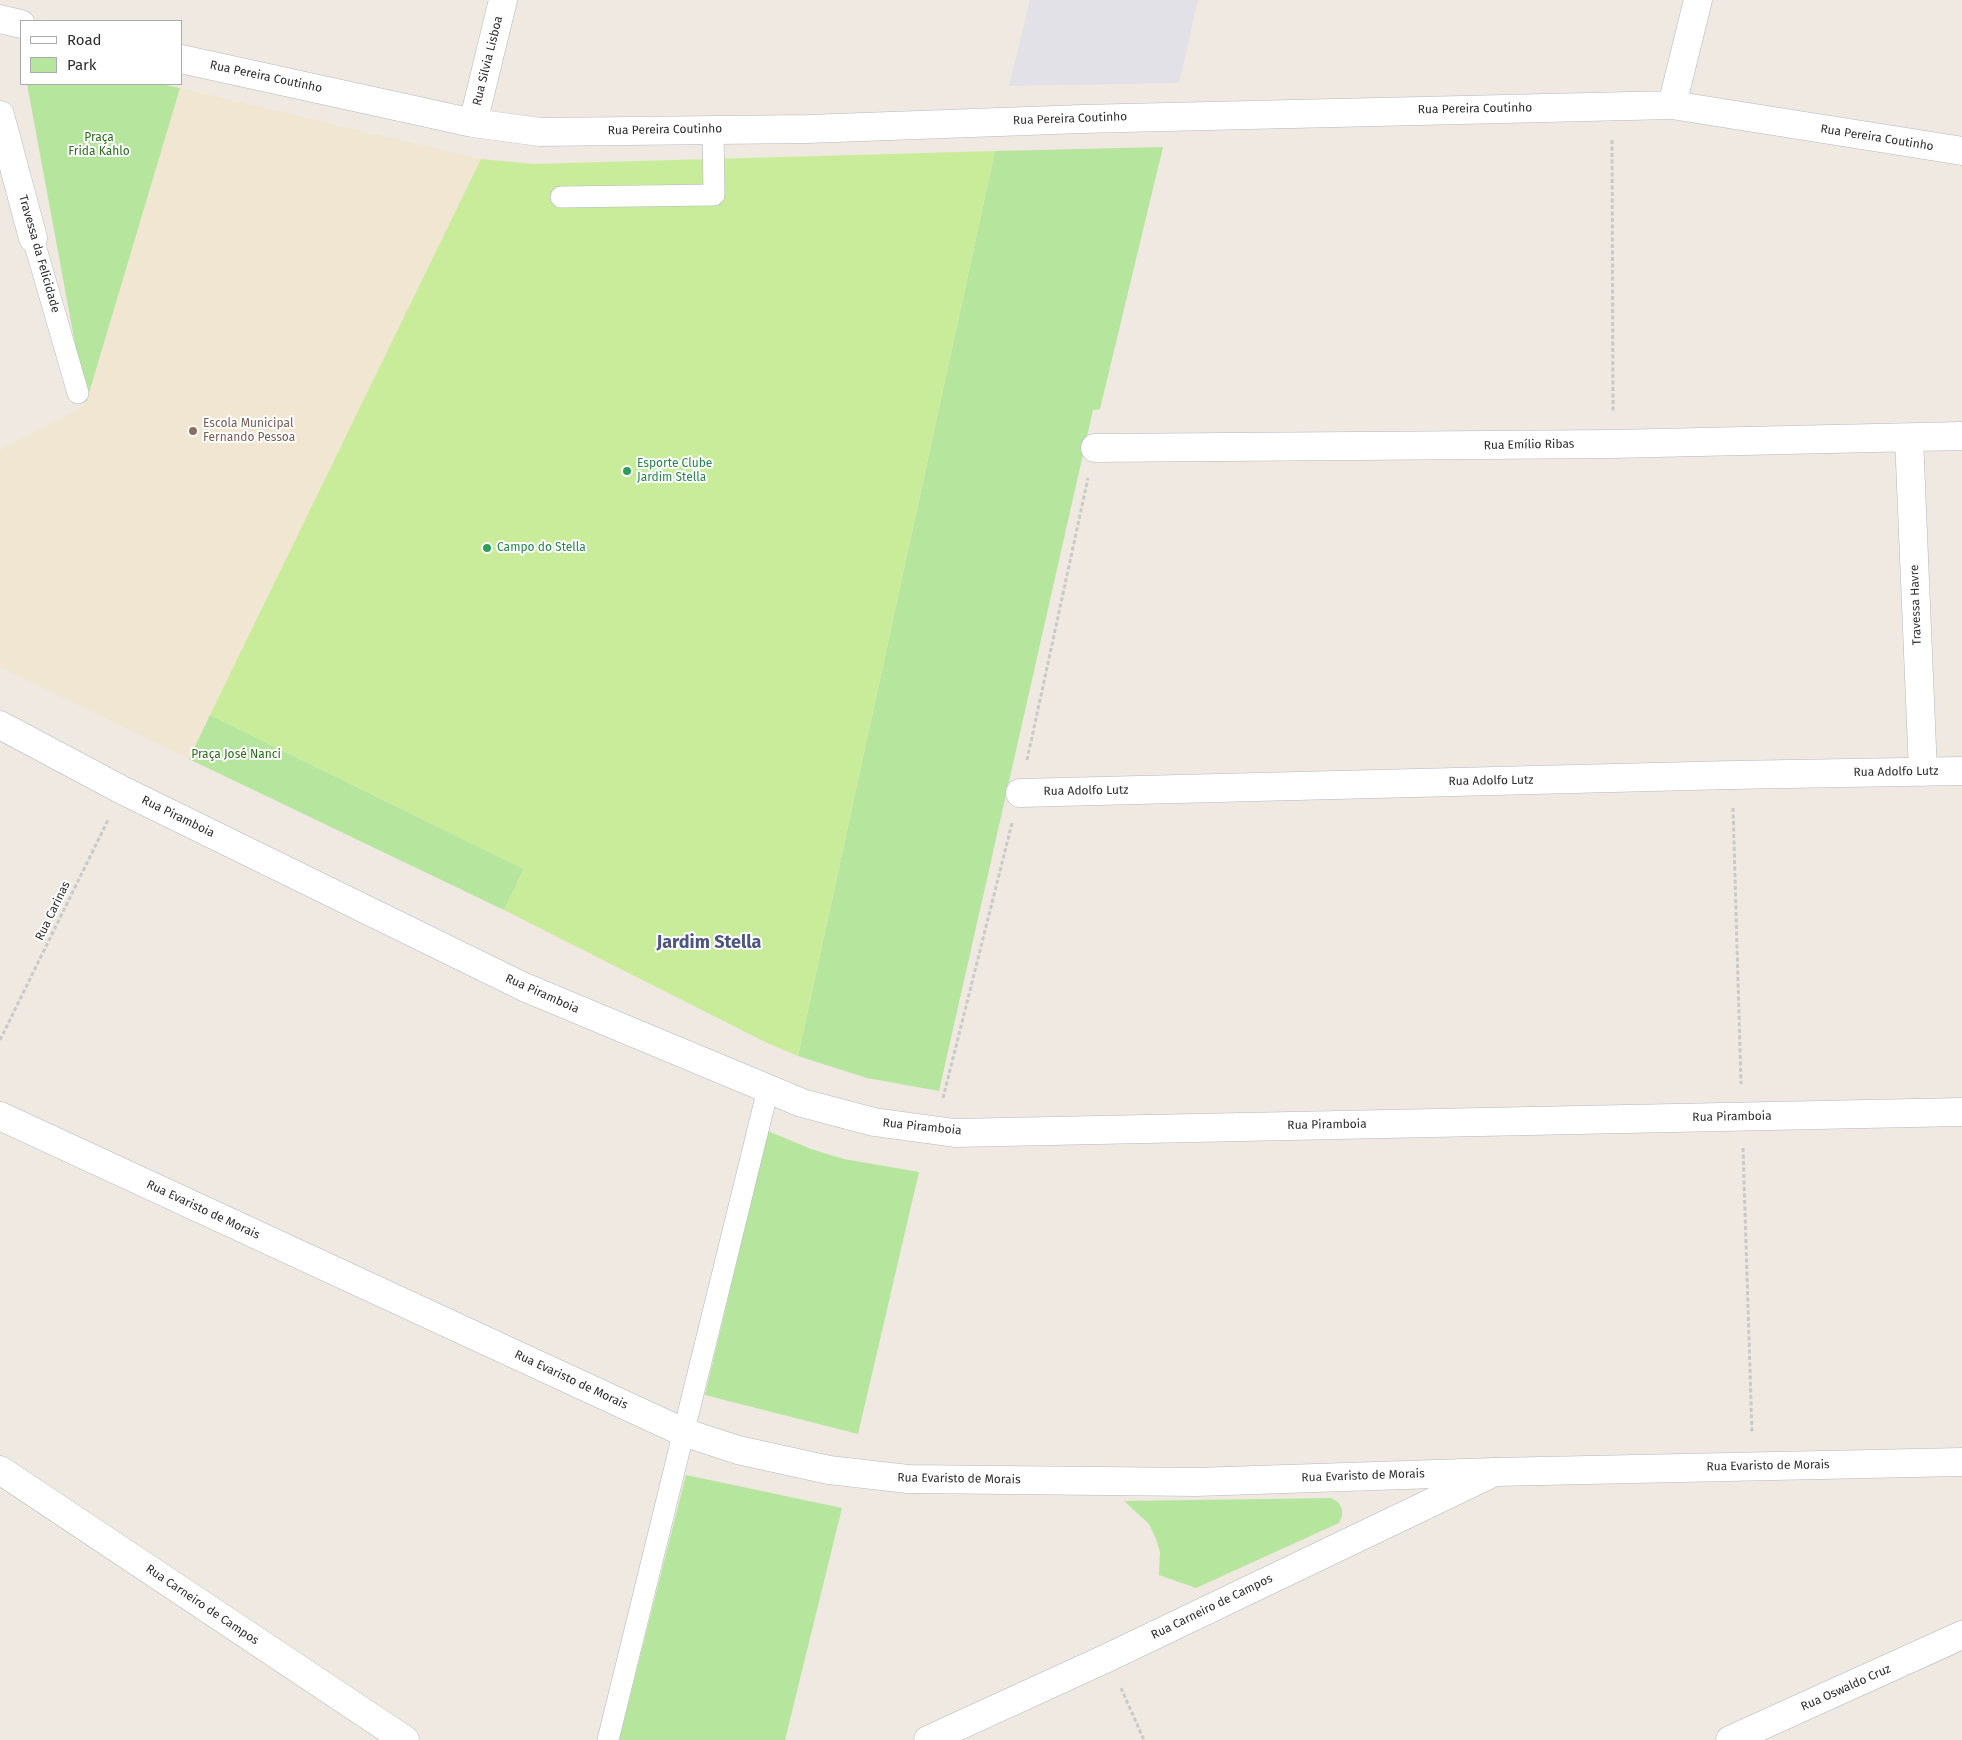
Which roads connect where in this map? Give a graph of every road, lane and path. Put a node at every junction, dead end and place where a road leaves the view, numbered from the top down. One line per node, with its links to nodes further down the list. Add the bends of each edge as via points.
1 (503, 0): 9 (street, Rua Silvia Lisboa)
2 (1698, 0): 6 (street)
3 (0, 19): 4 (street)
4 (20, 24)
5 (182, 59): 9 (street, Rua Pereira Coutinho)
6 (1672, 104): 7 (street, Rua Pereira Coutinho); 11 (street, Rua Pereira Coutinho)
7 (1612, 107): 10 (street, Rua Pereira Coutinho); 17 (path)
8 (0, 115): 13 (street, Travessa da Felicidade)
9 (473, 122): 10 (street, Rua Pereira Coutinho, via 540,132)
10 (713, 129): 12 (lane, via 714,195)
11 (1962, 151)
12 (561, 197)
13 (34, 238): 14 (lane, Travessa da Felicidade)
14 (78, 393)
15 (1962, 436): 16 (street, Rua Emílio Ribas)
16 (1909, 438): 17 (street, Rua Emílio Ribas); 21 (street, Travessa Havre)
17 (1613, 444): 18 (street, Rua Emílio Ribas)
18 (1095, 448): 23 (path)
19 (0, 725): 22 (street, Rua Piramboia)
20 (1962, 771): 21 (street, Rua Adolfo Lutz)
21 (1923, 772): 23 (street, Rua Adolfo Lutz)
22 (122, 790): 24 (path, Rua Carinas); 25 (street, Rua Piramboia, via 524,987)
23 (1020, 793): 28 (path)
24 (0, 1040)
25 (768, 1089): 28 (street, Rua Piramboia, via 802,1103 874,1122); 29 (lane)
26 (1962, 1112): 28 (street, Rua Piramboia, via 965,1133)
27 (0, 1116): 29 (street, Rua Evaristo de Morais)
28 (935, 1131)
29 (683, 1432): 32 (street, Rua Evaristo de Morais, via 738,1450 829,1470 908,1480 1196,1482); 36 (lane)
30 (1962, 1462): 32 (street, Rua Evaristo de Morais)
31 (0, 1470): 35 (street, Rua Carneiro de Campos)
32 (1495, 1472): 34 (street, Rua Carneiro de Campos)
33 (1962, 1636): 39 (street, Rua Oswaldo Cruz)
34 (1107, 1658): 37 (street, Rua Carneiro de Campos); 38 (path)
35 (405, 1740)
36 (608, 1740)
37 (928, 1740)
38 (1144, 1740)
39 (1730, 1740)

